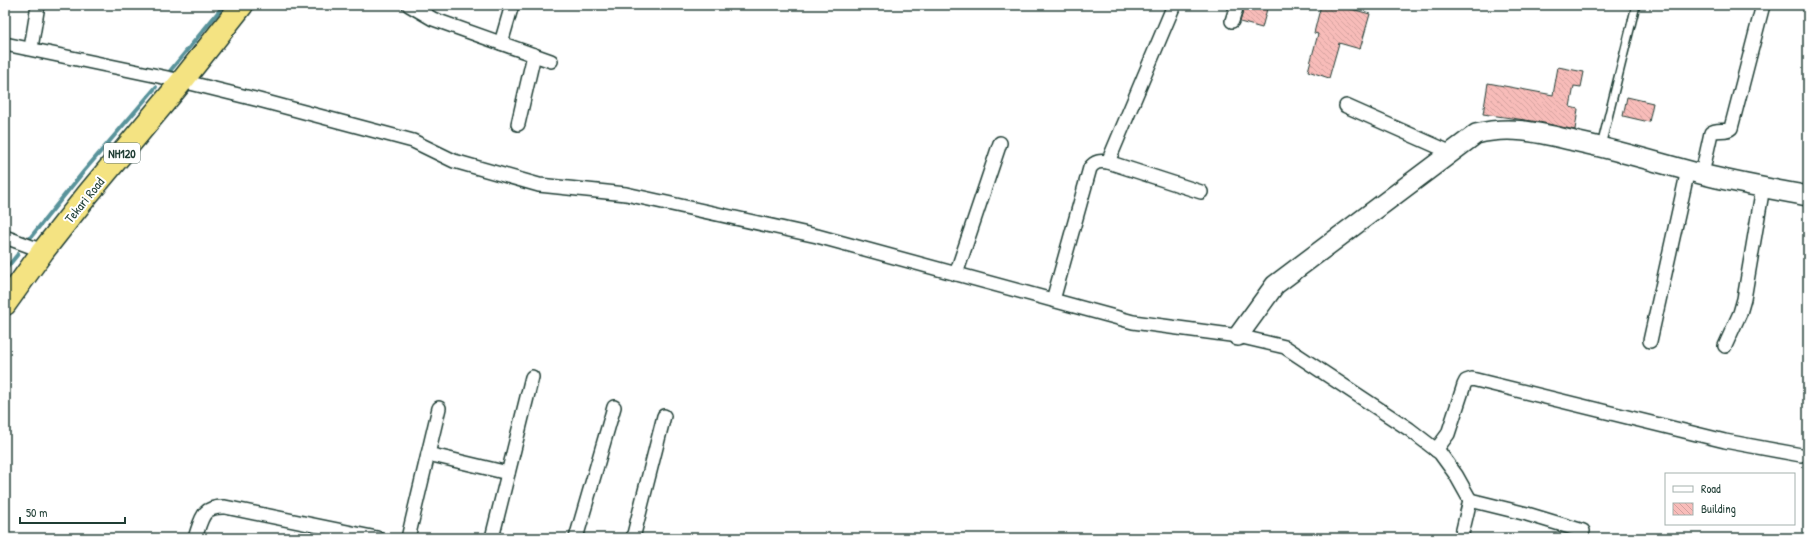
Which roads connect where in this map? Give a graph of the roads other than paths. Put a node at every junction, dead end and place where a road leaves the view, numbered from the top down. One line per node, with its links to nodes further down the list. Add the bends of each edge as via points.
1 (38, 5): 12 (street)
2 (242, 5): 15 (highway, Tekari Road / NH120)
3 (409, 5): 10 (street, via 433,19)
4 (512, 5): 10 (street)
5 (1174, 5): 21 (street)
6 (1236, 5): 9 (street)
7 (1636, 5): 19 (lane)
8 (1762, 5): 22 (street, via 1731,128 1711,133)
9 (1232, 21)
10 (501, 43): 13 (street)
11 (5, 44): 12 (street)
12 (31, 48): 15 (street)
13 (534, 55): 14 (street); 17 (street)
14 (551, 61)
15 (182, 81): 27 (highway, Tekari Road / NH120); 28 (street, via 413,141 454,161 539,185 626,194 817,236)
16 (1346, 106): 20 (street)
17 (518, 124)
18 (1000, 143): 28 (street)
19 (1601, 146): 20 (street, via 1529,131 1495,129 1476,134); 22 (street)
20 (1452, 153): 31 (street, via 1275,285)
21 (1108, 162): 24 (street); 29 (street, via 1097,162 1090,168)
22 (1695, 172): 23 (street); 32 (street)
23 (1763, 187): 25 (street); 33 (street, via 1744,299)
24 (1201, 192)
25 (1808, 196)
26 (5, 237): 27 (street)
27 (42, 251): 30 (highway, Tekari Road / NH120)
28 (956, 274): 29 (street)
29 (1053, 300): 31 (street, via 1133,322)
30 (5, 304)
31 (1238, 336): 38 (street, via 1285,347 1403,424)
32 (1650, 341)
33 (1725, 346)
34 (532, 377): 41 (street)
35 (614, 407): 48 (street)
36 (439, 408): 39 (street)
37 (664, 416): 49 (street)
38 (1436, 450): 40 (street, via 1448,434 1466,381 1472,379 1725,441); 42 (street, via 1456,475)
39 (428, 454): 41 (street); 46 (street)
40 (1801, 455)
41 (508, 473): 47 (street)
42 (1470, 500): 43 (street); 50 (street)
43 (1583, 531)
44 (195, 538): 45 (street, via 203,516 207,510 214,507 225,507)
45 (377, 538)
46 (408, 538)
47 (492, 538)
48 (576, 538)
49 (633, 538)
50 (1461, 538)

